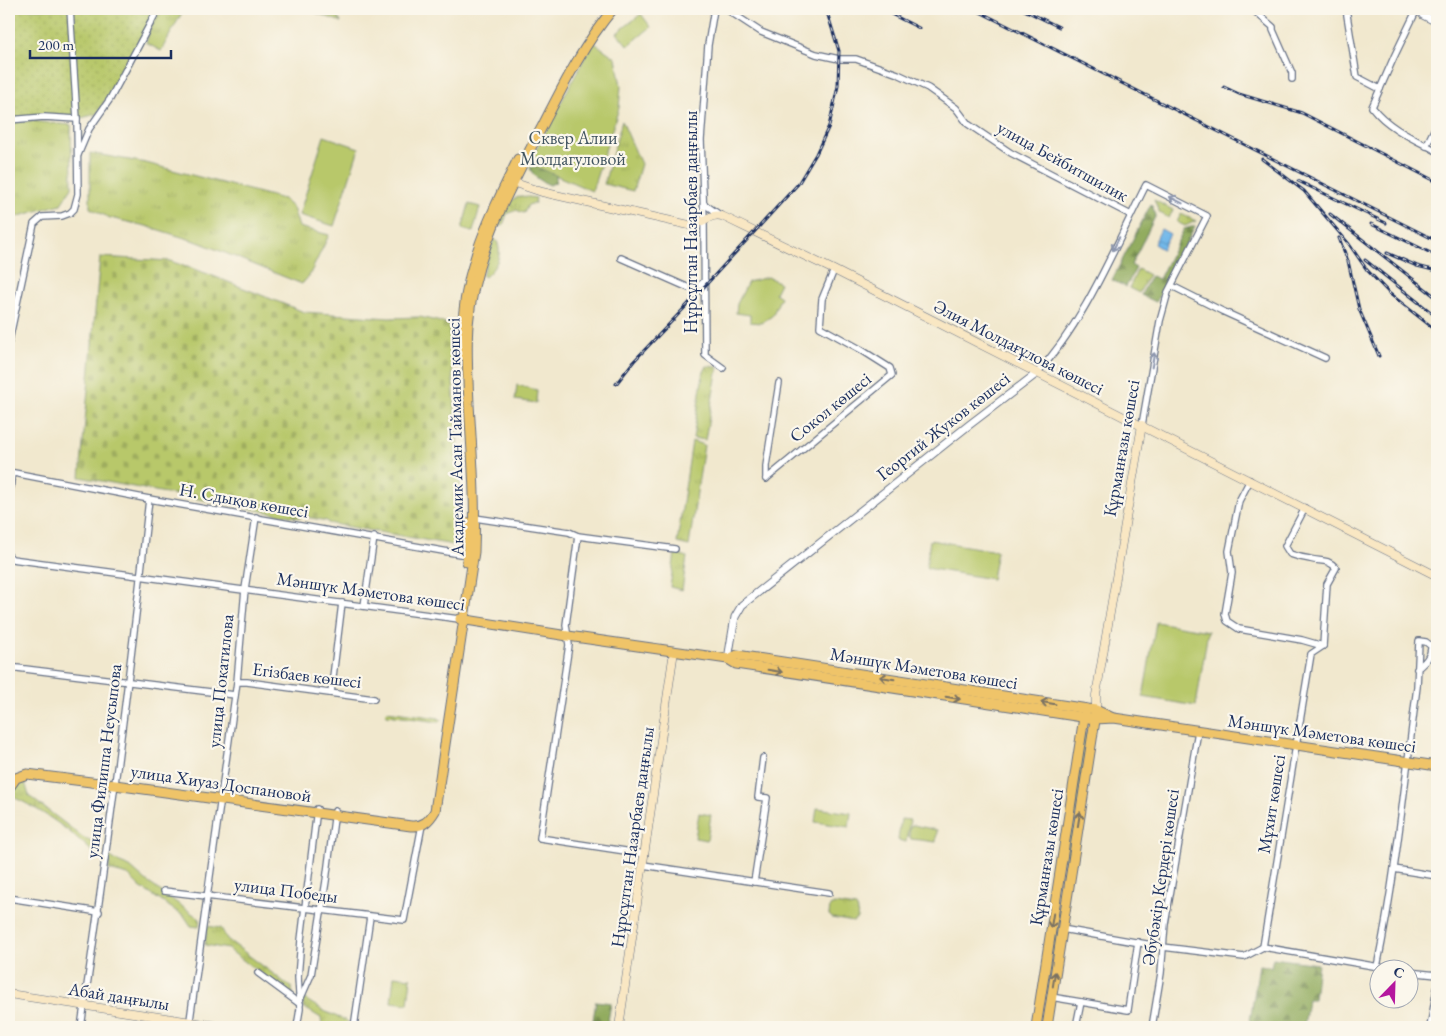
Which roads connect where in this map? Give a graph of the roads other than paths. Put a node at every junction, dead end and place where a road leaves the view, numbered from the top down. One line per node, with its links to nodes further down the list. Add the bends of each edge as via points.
1 (70, 9): 14 (street)
2 (158, 9): 19 (street)
3 (606, 9): 20 (main road, Академик Асан Тайманов көшесі, via 582,41)
4 (613, 9): 20 (main road, Академик Асан Тайманов көшесі, via 578,58)
5 (714, 9): 21 (street, Нұрсұлтан Назарбаев даңғылы, via 701,140)
6 (726, 9): 23 (street, улица Бейбитшилик, via 761,32 816,54 856,59 928,88 956,108 968,124 1011,153)
7 (1252, 9): 12 (street, via 1273,27)
8 (1346, 9): 13 (street, via 1357,77)
9 (1408, 9): 10 (street)
10 (1417, 10): 11 (street); 13 (street)
11 (1437, 22)
12 (1292, 80)
13 (1380, 89): 17 (street, via 1372,107 1394,128)
14 (76, 119): 15 (street); 19 (street)
15 (9, 120)
16 (1437, 124): 17 (street)
17 (1426, 146): 18 (street)
18 (1437, 151)
19 (77, 157): 32 (street, via 78,194 74,209 62,216 42,217 34,224)
20 (510, 182): 26 (main road); 38 (main road, Академик Асан Тайманов көшесі, via 489,238 469,309)
21 (704, 204): 22 (street); 25 (street, Нұрсұлтан Назарбаев даңғылы)
22 (720, 215): 25 (main road); 29 (main road, Әлия Молдағұлова көшесі)
23 (1131, 215): 24 (street, Георгий Жуков көшесі, one-way to 23, via 1146,185); 35 (street, Георгий Жуков көшесі, one-way to 35, via 1083,310 1065,340)
24 (1207, 216): 31 (street, Құрманғазы көшесі)
25 (704, 220): 26 (main road); 27 (street, Нұрсұлтан Назарбаев даңғылы)
26 (689, 225): 27 (street)
27 (704, 234): 30 (street, Нұрсұлтан Назарбаев даңғылы)
28 (620, 258): 30 (street, via 689,288 694,289)
29 (834, 270): 35 (main road, Әлия Молдағұлова көшесі); 36 (street, Сокол көшесі, via 822,299 820,327 890,368 892,375 766,479)
30 (705, 281): 34 (street, Нұрсұлтан Назарбаев даңғылы, via 705,355)
31 (1172, 286): 33 (street); 37 (street, Құрманғазы көшесі, one-way to 31, via 1160,321)
32 (9, 341)
33 (1325, 358)
34 (723, 368)
35 (1036, 374): 37 (main road, Әлия Молдағұлова көшесі); 60 (street, Георгий Жуков көшесі, via 742,605 735,617)
36 (779, 383)
37 (1142, 425): 40 (main road, Әлия Молдағұлова көшесі); 68 (main road, Құрманғазы көшесі)
38 (470, 469): 45 (main road, Академик Асан Тайманов көшесі); 49 (main road, Академик Асан Тайманов көшесі)
39 (10, 472): 41 (street); 42 (street, Н. Сдықов көшесі)
40 (1250, 480): 43 (main road, Әлия Молдағұлова көшесі); 58 (street, via 1239,501 1229,551 1232,573 1226,621 1238,629)
41 (9, 499)
42 (149, 499): 44 (street, Н. Сдықов көшесі); 52 (street, улица Филиппа Неусыпова)
43 (1305, 508): 51 (main road, Әлия Молдағұлова көшесі); 58 (street, via 1285,546 1290,554 1331,562 1336,568 1327,584)
44 (256, 517): 47 (street, Н. Сдықов көшесі); 53 (street, улица Покатилова)
45 (475, 518): 46 (street); 49 (main road, Академик Асан Тайманов көшесі)
46 (578, 536): 48 (street); 57 (street, via 566,625)
47 (374, 537): 49 (street, Н. Сдықов көшесі); 55 (street)
48 (675, 549)
49 (471, 553): 56 (main road, Академик Асан Тайманов көшесі)
50 (9, 556): 52 (street, Мәншүк Мәметова көшесі)
51 (1437, 576)
52 (141, 578): 53 (street, Мәншүк Мәметова көшесі); 63 (street, улица Филиппа Неусыпова)
53 (245, 589): 54 (street, Мәншүк Мәметова көшесі); 64 (street, улица Покатилова)
54 (342, 603): 55 (street, Мәншүк Мәметова көшесі); 65 (street)
55 (364, 606): 56 (street, Мәншүк Мәметова көшесі)
56 (462, 619): 57 (main road, Мәншүк Мәметова көшесі); 80 (main road, Академик Асан Тайманов көшесі, via 431,810)
57 (568, 636): 59 (main road, Мәншүк Мәметова көшесі); 81 (street, via 540,838)
58 (1323, 646): 70 (street, Мұхит көшесі, via 1311,654)
59 (674, 651): 60 (main road, Мәншүк Мәметова көшесі); 81 (main road, Нұрсұлтан Назарбаев даңғылы)
60 (728, 659): 68 (main road, Мәншүк Мәметова көшесі, via 736,655)
61 (9, 667): 63 (street, Егізбаев көшесі)
62 (1417, 669): 72 (street)
63 (128, 682): 66 (street, Егізбаев көшесі); 75 (street, улица Филиппа Неусыпова)
64 (237, 682): 65 (street, Егізбаев көшесі); 66 (street, улица Покатилова)
65 (331, 693): 67 (street, Егізбаев көшесі)
66 (235, 695): 77 (street, улица Покатилова)
67 (374, 699)
68 (1091, 714): 69 (main road, Мәншүк Мәметова көшесі); 86 (main road, Құрманғазы көшесі); 87 (main road, Құрманғазы көшесі, one-way to 68)
69 (1198, 730): 70 (main road, Мәншүк Мәметова көшесі); 99 (street, Әбубәкір Кердері көшесі, via 1164,924)
70 (1296, 745): 72 (main road, Мәншүк Мәметова көшесі); 100 (street, Мұхит көшесі)
71 (763, 758): 85 (street, via 758,797 767,798)
72 (1408, 762): 73 (main road, Мәншүк Мәметова көшесі); 83 (street)
73 (1437, 766)
74 (15, 776): 75 (main road, улица Хиуаз Доспановой, via 27,774); 76 (main road)
75 (115, 783): 77 (main road, улица Хиуаз Доспановой); 94 (street, улица Филиппа Неусыпова)
76 (9, 788)
77 (221, 798): 78 (main road, улица Хиуаз Доспановой); 90 (street, улица Покатилова)
78 (317, 810): 79 (main road, улица Хиуаз Доспановой); 92 (street)
79 (335, 813): 80 (main road, улица Хиуаз Доспановой, via 411,826); 93 (street)
80 (422, 822): 96 (street, Академик Асан Тайманов көшесі)
81 (645, 854): 82 (main road, Нұрсұлтан Назарбаев даңғылы)
82 (643, 864): 85 (street); 118 (main road, Нұрсұлтан Назарбаев даңғылы)
83 (1394, 869): 84 (street); 101 (street)
84 (1437, 876)
85 (754, 882): 89 (street)
86 (1058, 887): 87 (main road); 108 (main road, Құрманғазы көшесі, one-way to 108)
87 (1068, 889): 97 (main road, Құрманғазы көшесі)
88 (164, 891): 90 (street, улица Победы)
89 (829, 893)
90 (208, 896): 92 (street, улица Победы); 113 (street, улица Покатилова)
91 (9, 898): 94 (street)
92 (305, 908): 93 (street, улица Победы); 110 (street, via 298,977)
93 (322, 910): 95 (street, улица Победы); 110 (street, via 311,974)
94 (99, 912): 112 (street, улица Филиппа Неусыпова)
95 (370, 917): 96 (street, улица Победы); 117 (street)
96 (404, 920)
97 (1062, 930): 98 (street); 109 (main road, Құрманғазы көшесі, one-way to 97)
98 (1138, 942): 99 (street); 111 (street, via 1128,1010)
99 (1163, 947): 100 (street, via 1244,957); 122 (street, Әбубәкір Кердері көшесі)
100 (1263, 947): 102 (street)
101 (1379, 958)
102 (1368, 965)
103 (258, 973): 110 (street)
104 (1418, 973): 105 (street)
105 (1437, 975)
106 (1437, 989): 123 (street)
107 (9, 994): 112 (main road, Абай даңғылы)
108 (1041, 996): 109 (main road); 119 (main road, Құрманғазы көшесі)
109 (1051, 998): 111 (street); 120 (main road, Құрманғазы көшесі)
110 (300, 1002): 116 (street)
111 (1081, 1002): 121 (street)
112 (84, 1006): 113 (main road, Абай даңғылы); 114 (street, улица Филиппа Неусыпова)
113 (189, 1025): 115 (main road, Абай даңғылы)
114 (81, 1027)
115 (224, 1027)
116 (297, 1027)
117 (354, 1027)
118 (619, 1027)
119 (1036, 1027)
120 (1046, 1027)
121 (1076, 1027)
122 (1152, 1027)
123 (1430, 1027)

